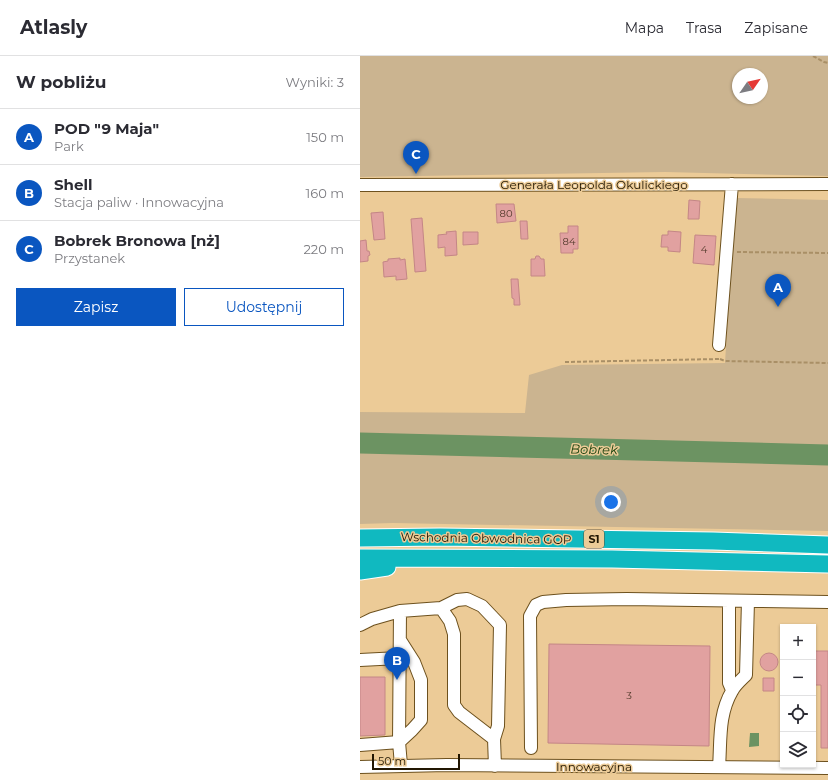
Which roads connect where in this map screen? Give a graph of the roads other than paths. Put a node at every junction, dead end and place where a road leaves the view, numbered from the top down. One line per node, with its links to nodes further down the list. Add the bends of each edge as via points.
1 (732, 184): 2 (street, Generała Leopolda Okulickiego); 3 (street, Generała Leopolda Okulickiego); 4 (street)
2 (828, 184)
3 (360, 185)
4 (719, 345)
5 (360, 538): 6 (highway, Wschodnia Obwodnica GOP / S1, via 440,537)
6 (828, 545)
7 (360, 558): 8 (highway, Wschodnia Obwodnica GOP / S1)
8 (470, 558): 9 (highway, Wschodnia Obwodnica GOP / S1); 10 (highway)
9 (828, 564)
10 (360, 571)
11 (729, 601): 12 (street); 20 (street, via 729,683); 24 (street, via 612,599 543,602 536,605 530,616)
12 (748, 601): 13 (street); 20 (street, via 746,675)
13 (828, 602)
14 (440, 608): 15 (street); 21 (street, via 450,621 454,634 454,705 459,712); 21 (street, via 457,600 467,599 482,606 500,625 498,726)
15 (400, 611): 16 (street); 17 (street)
16 (360, 625)
17 (400, 640): 18 (street); 22 (street, via 414,662 421,680 421,720)
18 (399, 658): 19 (street); 22 (street)
19 (360, 660)
20 (732, 690): 28 (street, via 721,719)
21 (494, 739): 26 (street)
22 (399, 742): 23 (street); 25 (street)
23 (360, 745)
24 (531, 748)
25 (401, 766): 26 (street, Innowacyjna); 27 (street, Innowacyjna)
26 (495, 766): 28 (street, Innowacyjna)
27 (360, 767)
28 (719, 767): 29 (street, Innowacyjna)
29 (828, 768)

